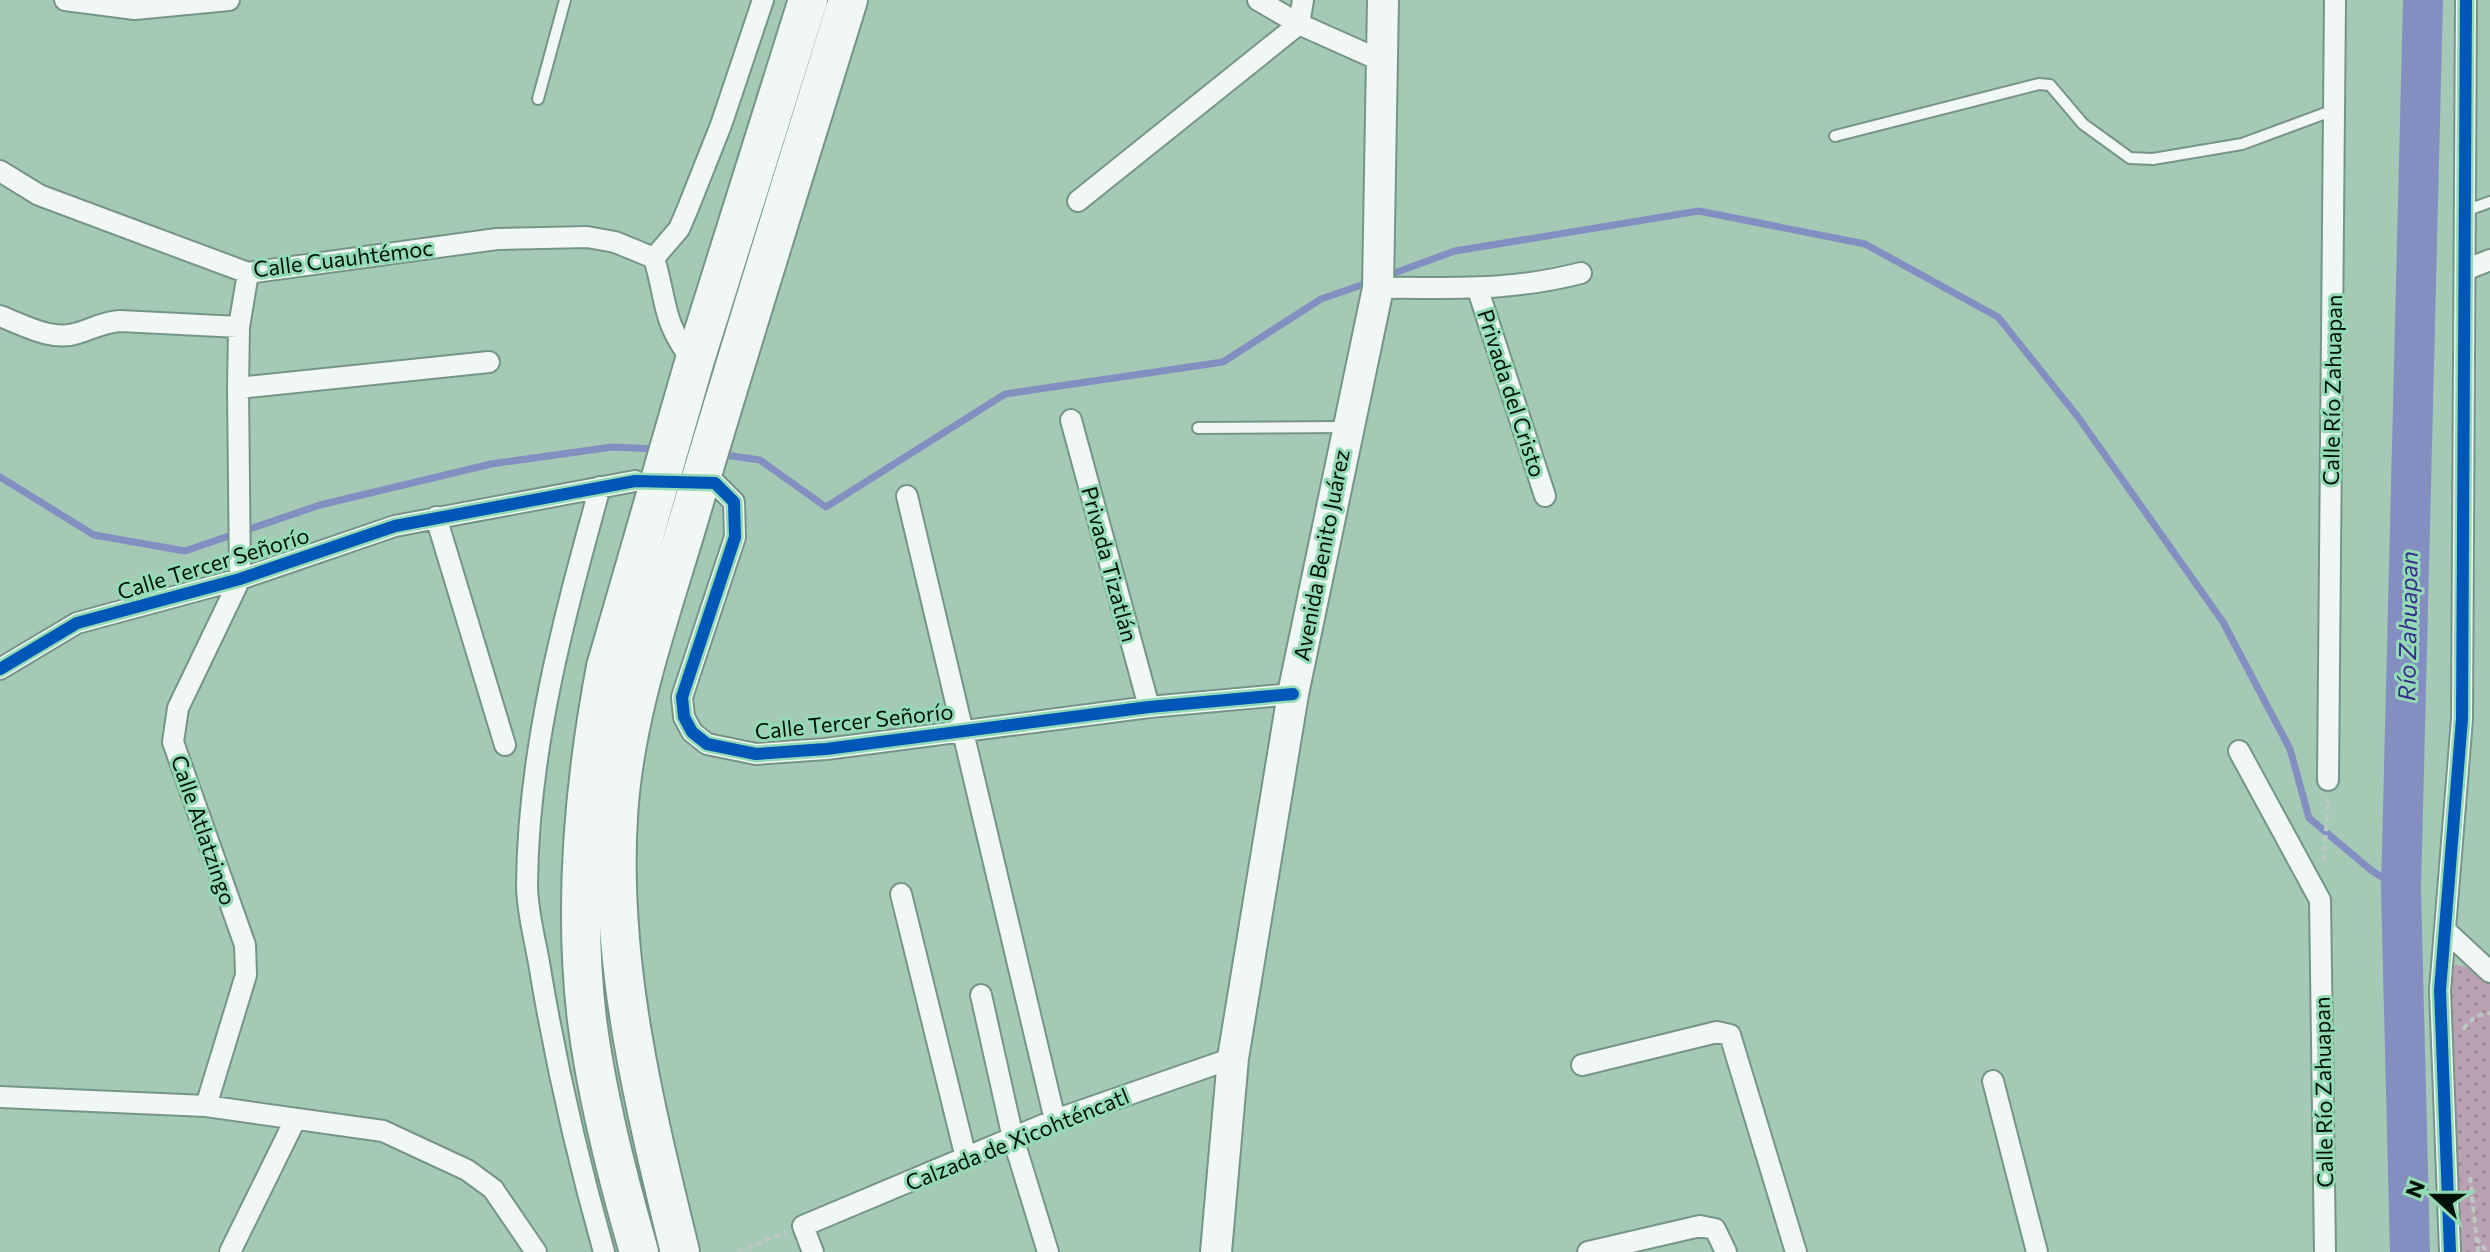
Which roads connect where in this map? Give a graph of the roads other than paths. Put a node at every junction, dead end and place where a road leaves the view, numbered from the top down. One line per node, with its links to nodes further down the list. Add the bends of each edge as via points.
1 (65, 0): 2 (street, via 135,9)
2 (229, 0)
3 (565, 0): 14 (lane)
4 (763, 0): 21 (street, via 688,208 679,229)
5 (808, 0): 31 (highway)
6 (848, 0): 67 (highway, via 632,714 618,816 618,915 627,1015)
7 (1258, 0): 12 (street)
8 (1303, 0): 12 (street)
9 (1383, 0): 13 (main road, Avenida Benito Juárez)
10 (2335, 0): 15 (street, Calle Río Zahuapan)
11 (2466, 0): 20 (street)
12 (1299, 24): 13 (street); 18 (street)
13 (1384, 62): 26 (main road, Avenida Benito Juárez)
14 (538, 99)
15 (2334, 110): 16 (lane, via 2242,144 2130,158 2083,124 2050,85 2039,84); 49 (street, Calle Río Zahuapan)
16 (1835, 136)
17 (0, 171): 24 (street, Calle Cuauhtémoc, via 39,195)
18 (1078, 201)
19 (2490, 202): 20 (lane)
20 (2465, 211): 23 (street)
21 (654, 258): 24 (street, Calle Cuauhtémoc, via 587,237 497,239); 31 (street, via 664,310)
22 (2490, 260): 23 (street)
23 (2465, 270): 51 (street, via 2462,719)
24 (248, 273): 29 (street, Calle Atlatzingo)
25 (1581, 273): 27 (street, Privada del Cristo)
26 (1378, 288): 27 (street, Privada del Cristo); 34 (main road, Avenida Benito Juárez)
27 (1478, 290): 40 (street, Privada del Cristo)
28 (0, 316): 29 (street, via 54,336 120,321)
29 (239, 327): 32 (street, Calle Atlatzingo)
30 (489, 362): 32 (street)
31 (694, 363): 66 (highway, via 606,667 583,820 587,1019 616,1173)
32 (238, 388): 42 (street, Calle Atlatzingo)
33 (1071, 420): 45 (street, Privada Tizatlán)
34 (1347, 427): 35 (lane); 44 (main road, Avenida Benito Juárez)
35 (1198, 428)
36 (635, 481): 38 (street, Calle Tercer Señorío)
37 (715, 483): 46 (street, Calle Tercer Señorío, via 734,502 737,517 682,697 692,732 707,744 756,754)
38 (600, 487): 41 (street, Calle Tercer Señorío); 65 (street, via 553,659 535,771 527,888 554,1048)
39 (907, 496): 46 (street)
40 (1545, 496)
41 (436, 517): 42 (street, Calle Tercer Señorío); 47 (street)
42 (240, 579): 43 (street, Calle Tercer Señorío, via 77,623); 58 (street, Calle Atlatzingo, via 178,708 173,742 245,945 246,975)
43 (0, 669)
44 (1293, 694): 45 (street, Calle Tercer Señorío); 54 (main road, Avenida Benito Juárez)
45 (1149, 707): 46 (street, Calle Tercer Señorío)
46 (960, 730): 60 (street)
47 (505, 745)
48 (2239, 751): 75 (street, Calle Río Zahuapan, via 2320,900)
49 (2328, 780)
50 (901, 894): 62 (street)
51 (2446, 931): 52 (street); 76 (street, via 2440,1063)
52 (2490, 972)
53 (981, 995): 61 (street)
54 (1233, 1058): 60 (street, Calzada de Xicohténcatl); 70 (main road, Avenida Benito Juárez)
55 (1582, 1065): 73 (street, via 1717,1032 1730,1035)
56 (1993, 1081): 74 (street)
57 (0, 1097): 58 (street)
58 (206, 1106): 59 (street)
59 (295, 1120): 63 (street); 64 (street, via 383,1131 467,1170 493,1189)
60 (1055, 1120): 61 (street, Calzada de Xicohténcatl)
61 (1013, 1138): 62 (street, Calzada de Xicohténcatl); 69 (street)
62 (966, 1158): 68 (street, Calzada de Xicohténcatl, via 803,1226)
63 (230, 1252)
64 (536, 1252)
65 (604, 1252)
66 (639, 1252)
67 (680, 1252)
68 (813, 1252)
69 (1048, 1252)
70 (1216, 1252)
71 (1588, 1252): 72 (street, via 1700,1226 1715,1229)
72 (1726, 1252)
73 (1796, 1252)
74 (2037, 1252)
75 (2325, 1252)
76 (2450, 1252)

